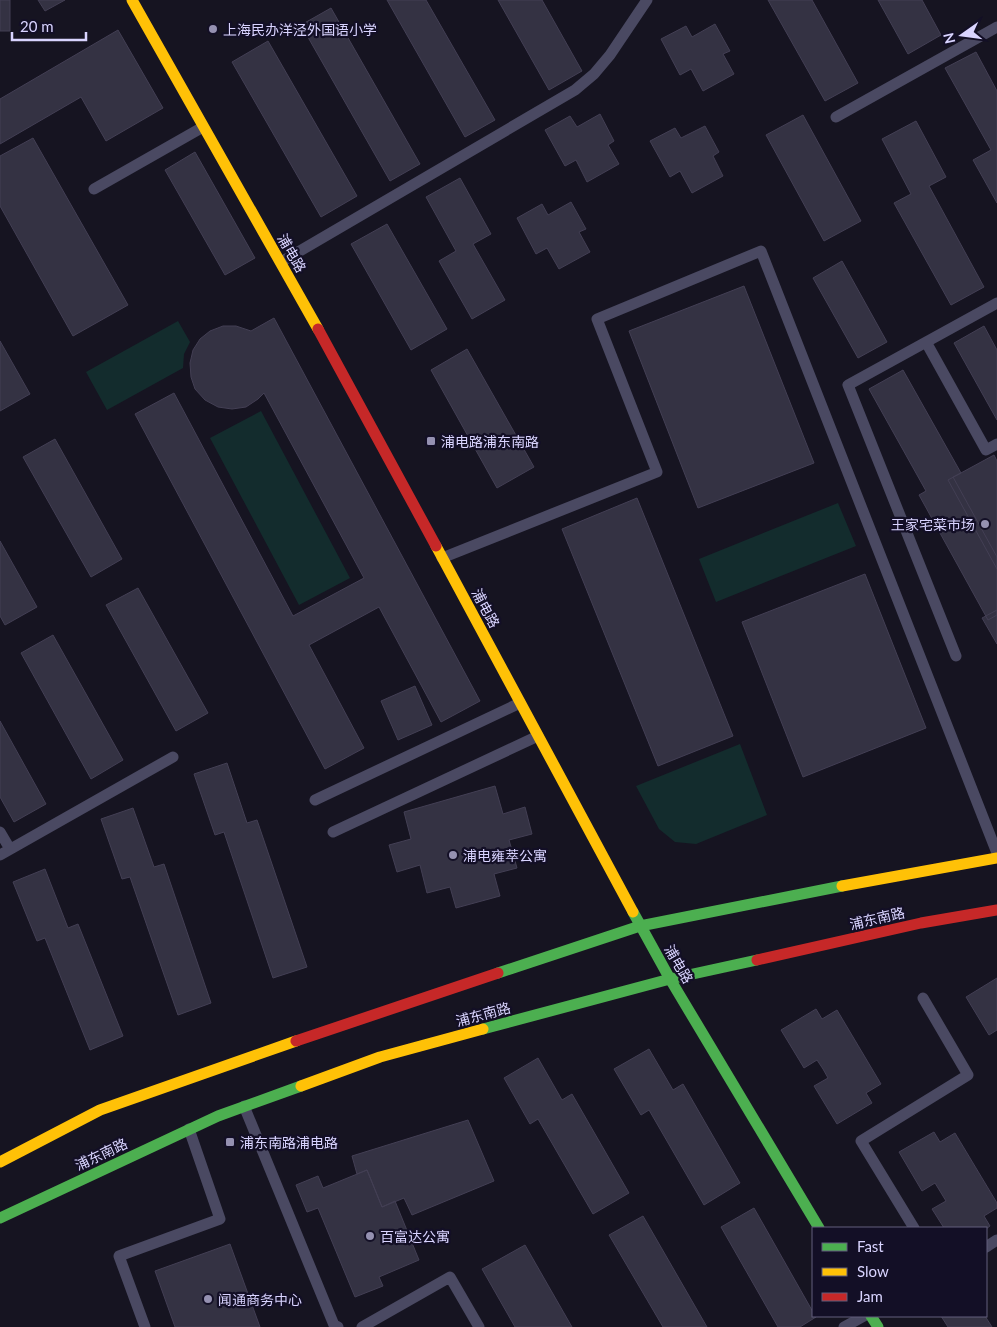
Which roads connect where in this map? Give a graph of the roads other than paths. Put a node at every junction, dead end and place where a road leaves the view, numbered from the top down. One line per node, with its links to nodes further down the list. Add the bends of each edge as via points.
1 (132, 0): 5 (main road, 浦电路)
2 (647, 0): 7 (lane, via 610,55 575,90)
3 (997, 27): 4 (lane)
4 (836, 117)
5 (203, 127): 6 (lane); 7 (main road, 浦电路)
6 (94, 189)
7 (280, 262): 11 (main road, 浦电路)
8 (997, 303): 9 (lane)
9 (926, 342): 10 (lane, via 986,450); 12 (lane, via 848,384)
10 (997, 444)
11 (442, 558): 13 (main road, 浦电路); 20 (lane, via 657,472 598,319 761,251)
12 (956, 656)
13 (520, 703): 14 (main road, 浦电路); 16 (lane)
14 (538, 736): 18 (lane); 23 (main road, 浦电路)
15 (173, 757): 19 (lane)
16 (315, 800)
17 (0, 832): 19 (lane)
18 (333, 832)
19 (5, 852)
20 (997, 853)
21 (997, 858): 23 (main road)
22 (997, 910): 24 (main road, 浦东南路, via 921,923)
23 (640, 926): 24 (main road, 浦电路); 28 (main road, via 362,1018 100,1110)
24 (670, 979): 26 (main road, 浦东南路, via 380,1057); 30 (main road, 浦电路)
25 (922, 998): 31 (lane, via 968,1075 861,1141)
26 (244, 1106): 27 (main road, 浦东南路); 34 (lane, via 334,1325)
27 (189, 1129): 29 (main road, 浦东南路); 33 (lane, via 220,1219 119,1256)
28 (0, 1162)
29 (0, 1218)
30 (818, 1227)
31 (913, 1227)
32 (862, 1317): 37 (lane)
33 (146, 1327)
34 (338, 1327)
35 (362, 1327): 36 (lane, via 450,1277)
36 (478, 1327)
37 (844, 1327)

